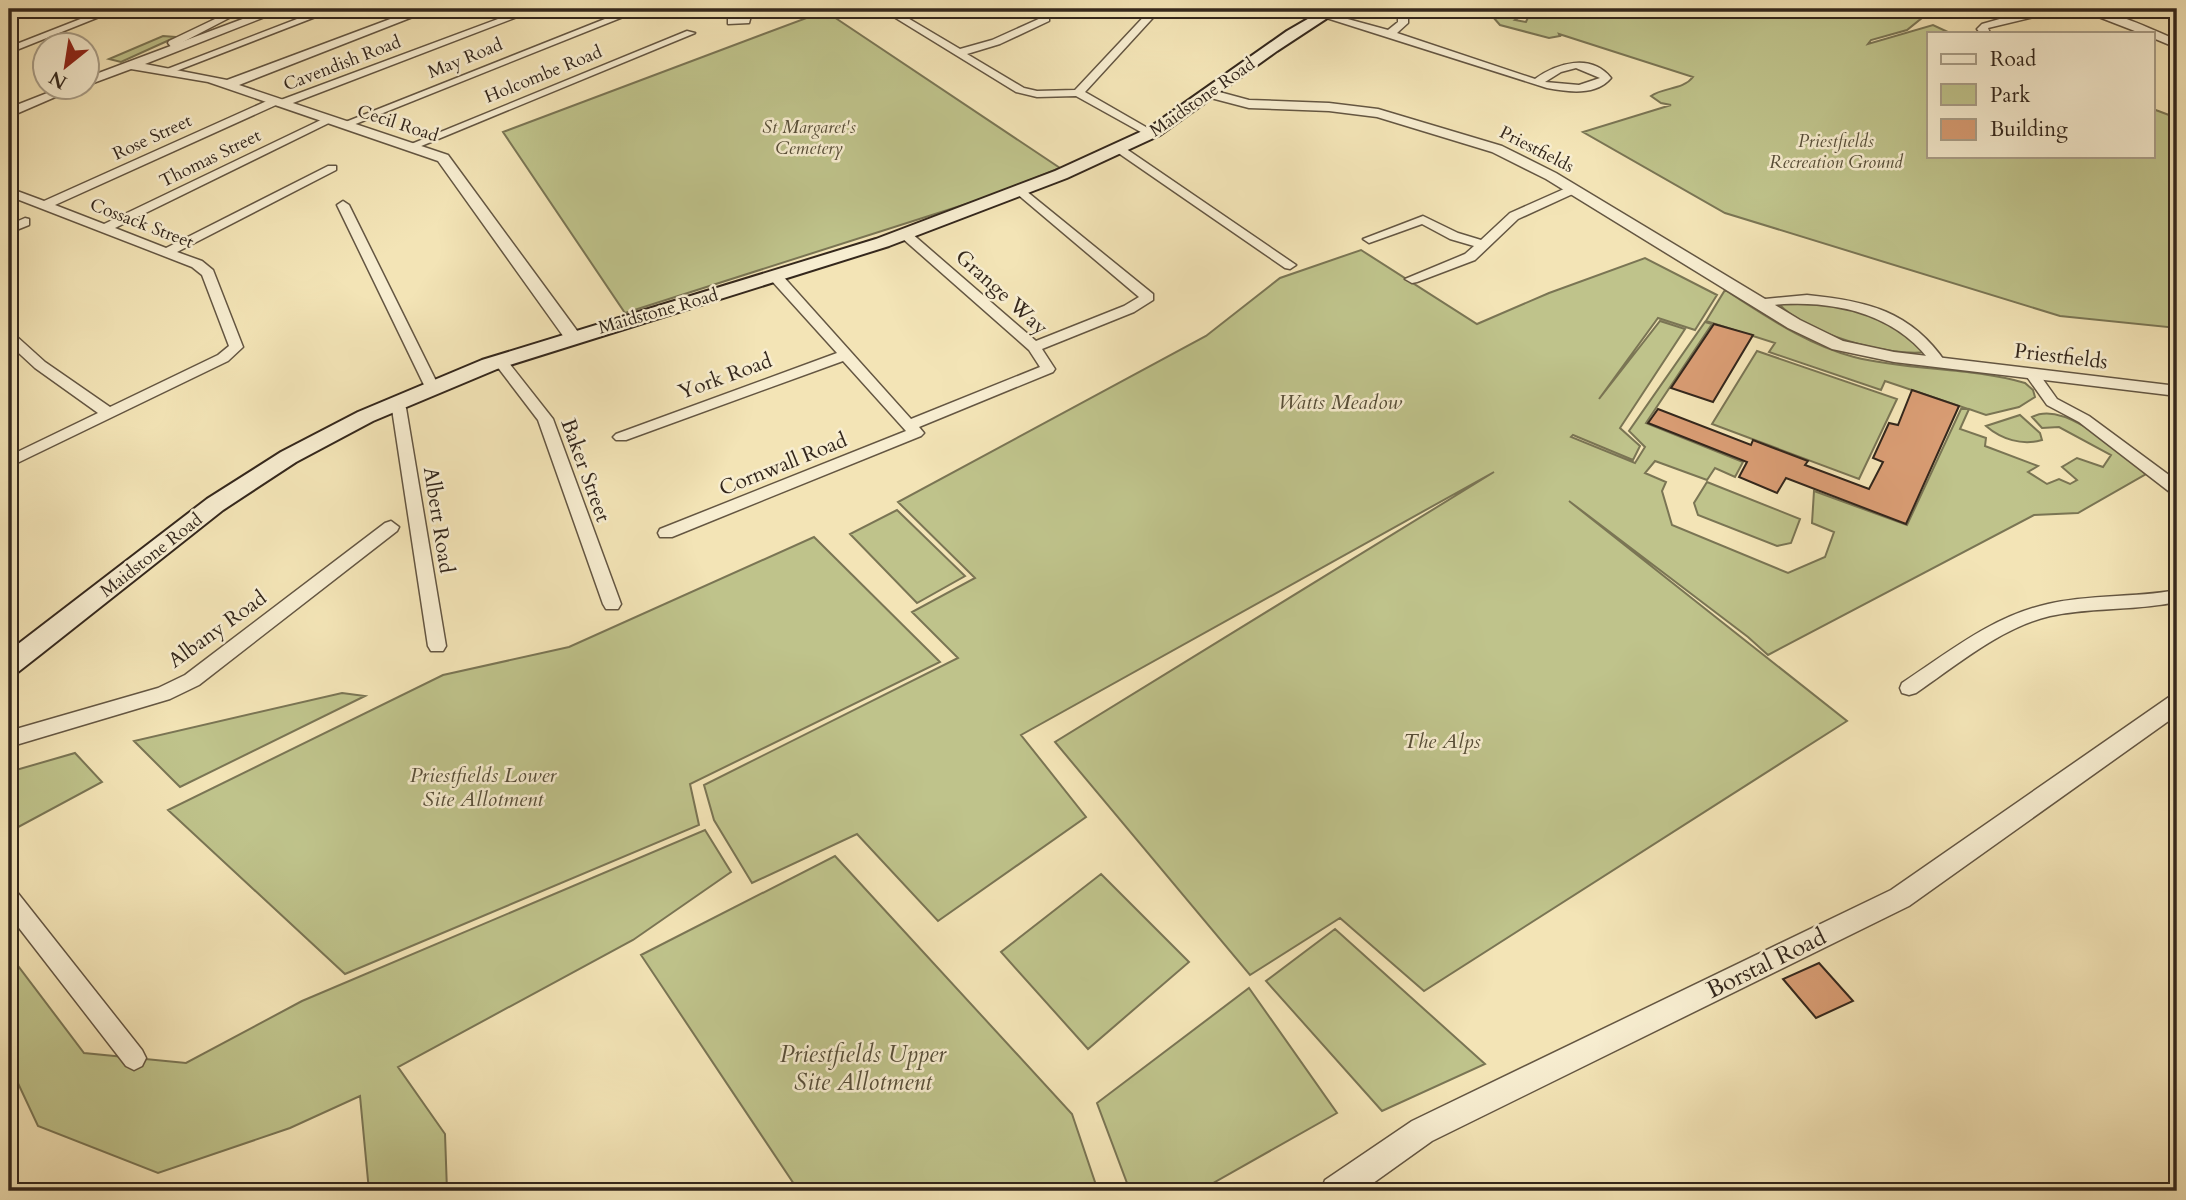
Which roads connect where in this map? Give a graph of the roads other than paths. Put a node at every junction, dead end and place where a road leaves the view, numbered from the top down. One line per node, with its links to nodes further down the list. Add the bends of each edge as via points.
1 (114, 9): 25 (street)
2 (192, 9): 14 (street)
3 (279, 9): 24 (street)
4 (331, 9): 28 (street)
5 (427, 9): 31 (street)
6 (533, 9): 35 (street, Cavendish Road)
7 (638, 9): 38 (street, May Road)
8 (886, 9): 16 (street)
9 (924, 9): 16 (street)
10 (1156, 9): 32 (street)
11 (1403, 9): 21 (street, via 1403,23)
12 (2042, 9): 18 (street, via 1985,26)
13 (2084, 9): 19 (street)
14 (210, 11): 24 (street, via 224,18 173,43)
15 (1328, 12): 21 (street); 33 (main road, Maidstone Road, via 1292,33)
16 (898, 16): 26 (street)
17 (1046, 19): 26 (street)
18 (1984, 32)
19 (2146, 32)
20 (690, 33): 40 (street, Holcombe Road)
21 (1389, 34): 30 (street)
22 (2154, 35): 23 (street)
23 (2177, 44)
24 (177, 47): 27 (street)
25 (9, 50)
26 (958, 53): 32 (street, via 1020,90)
27 (130, 65): 28 (street, Cecil Road); 29 (street)
28 (167, 71): 31 (street, Cecil Road)
29 (102, 76)
30 (1538, 82): 30 (street, via 1573,89 1601,83 1606,77 1582,65 1568,64)
31 (226, 85): 35 (street, Cecil Road)
32 (1078, 93): 39 (street)
33 (1207, 98): 39 (main road, Maidstone Road); 43 (street, Priestfields, via 1247,108 1341,108 1396,117 1497,149)
34 (36, 102): 36 (street)
35 (277, 103): 37 (street, Cecil Road); 46 (street, Rose Street)
36 (9, 113)
37 (329, 120): 38 (street, Cecil Road); 49 (street, Thomas Street)
38 (344, 125): 40 (street, Cecil Road)
39 (1152, 134): 41 (main road, Maidstone Road)
40 (410, 147): 59 (street, Cecil Road, via 448,162)
41 (1118, 148): 44 (main road, Maidstone Road); 55 (street)
42 (332, 168): 54 (street)
43 (1573, 189): 53 (street, via 1514,216); 58 (street, Priestfields)
44 (1020, 190): 51 (main road, Maidstone Road); 61 (street, via 1148,297)
45 (9, 192): 46 (street, Cossack Street)
46 (47, 205): 49 (street, Cossack Street)
47 (342, 205): 66 (street)
48 (25, 222): 50 (street)
49 (106, 228): 54 (street, Cossack Street)
50 (9, 229)
51 (906, 235): 56 (main road, Maidstone Road); 61 (street, Grange Way)
52 (1369, 239): 53 (street, via 1423,220)
53 (1485, 245): 57 (street, via 1458,262)
54 (169, 251): 69 (street, Cossack Street, via 208,274 236,349)
55 (1290, 265)
56 (776, 277): 59 (main road, Maidstone Road); 62 (street)
57 (1412, 279)
58 (1760, 303): 64 (street, Priestfields, via 1838,345); 64 (street, via 1815,299 1870,312 1911,332 1933,351)
59 (572, 336): 63 (main road, Maidstone Road)
60 (9, 337): 69 (street)
61 (1034, 347): 70 (street, Grange Way, via 1048,369)
62 (845, 355): 70 (street); 71 (street, York Road)
63 (500, 361): 66 (main road, Maidstone Road); 77 (street, Baker Street, via 545,419)
64 (1939, 363): 65 (street, Priestfields)
65 (2032, 374): 67 (street, Priestfields); 73 (street, via 2054,404 2084,419)
66 (432, 387): 68 (main road, Maidstone Road)
67 (2177, 391)
68 (395, 402): 78 (street, Albert Road, via 400,408); 79 (main road, Maidstone Road, via 300,452 193,519)
69 (109, 413): 72 (street)
70 (913, 429): 75 (street, Cornwall Road)
71 (621, 437)
72 (9, 463)
73 (2177, 489)
74 (391, 527): 82 (street, Albany Road, via 192,680 163,694)
75 (666, 533)
76 (2177, 596): 80 (street, via 2035,613 1977,643)
77 (612, 604)
78 (438, 646)
79 (9, 665)
80 (1909, 688)
81 (2177, 703): 85 (street, Borstal Road, via 1900,898 1422,1131)
82 (9, 739)
83 (9, 899): 84 (street)
84 (134, 1058)
85 (1336, 1191)

